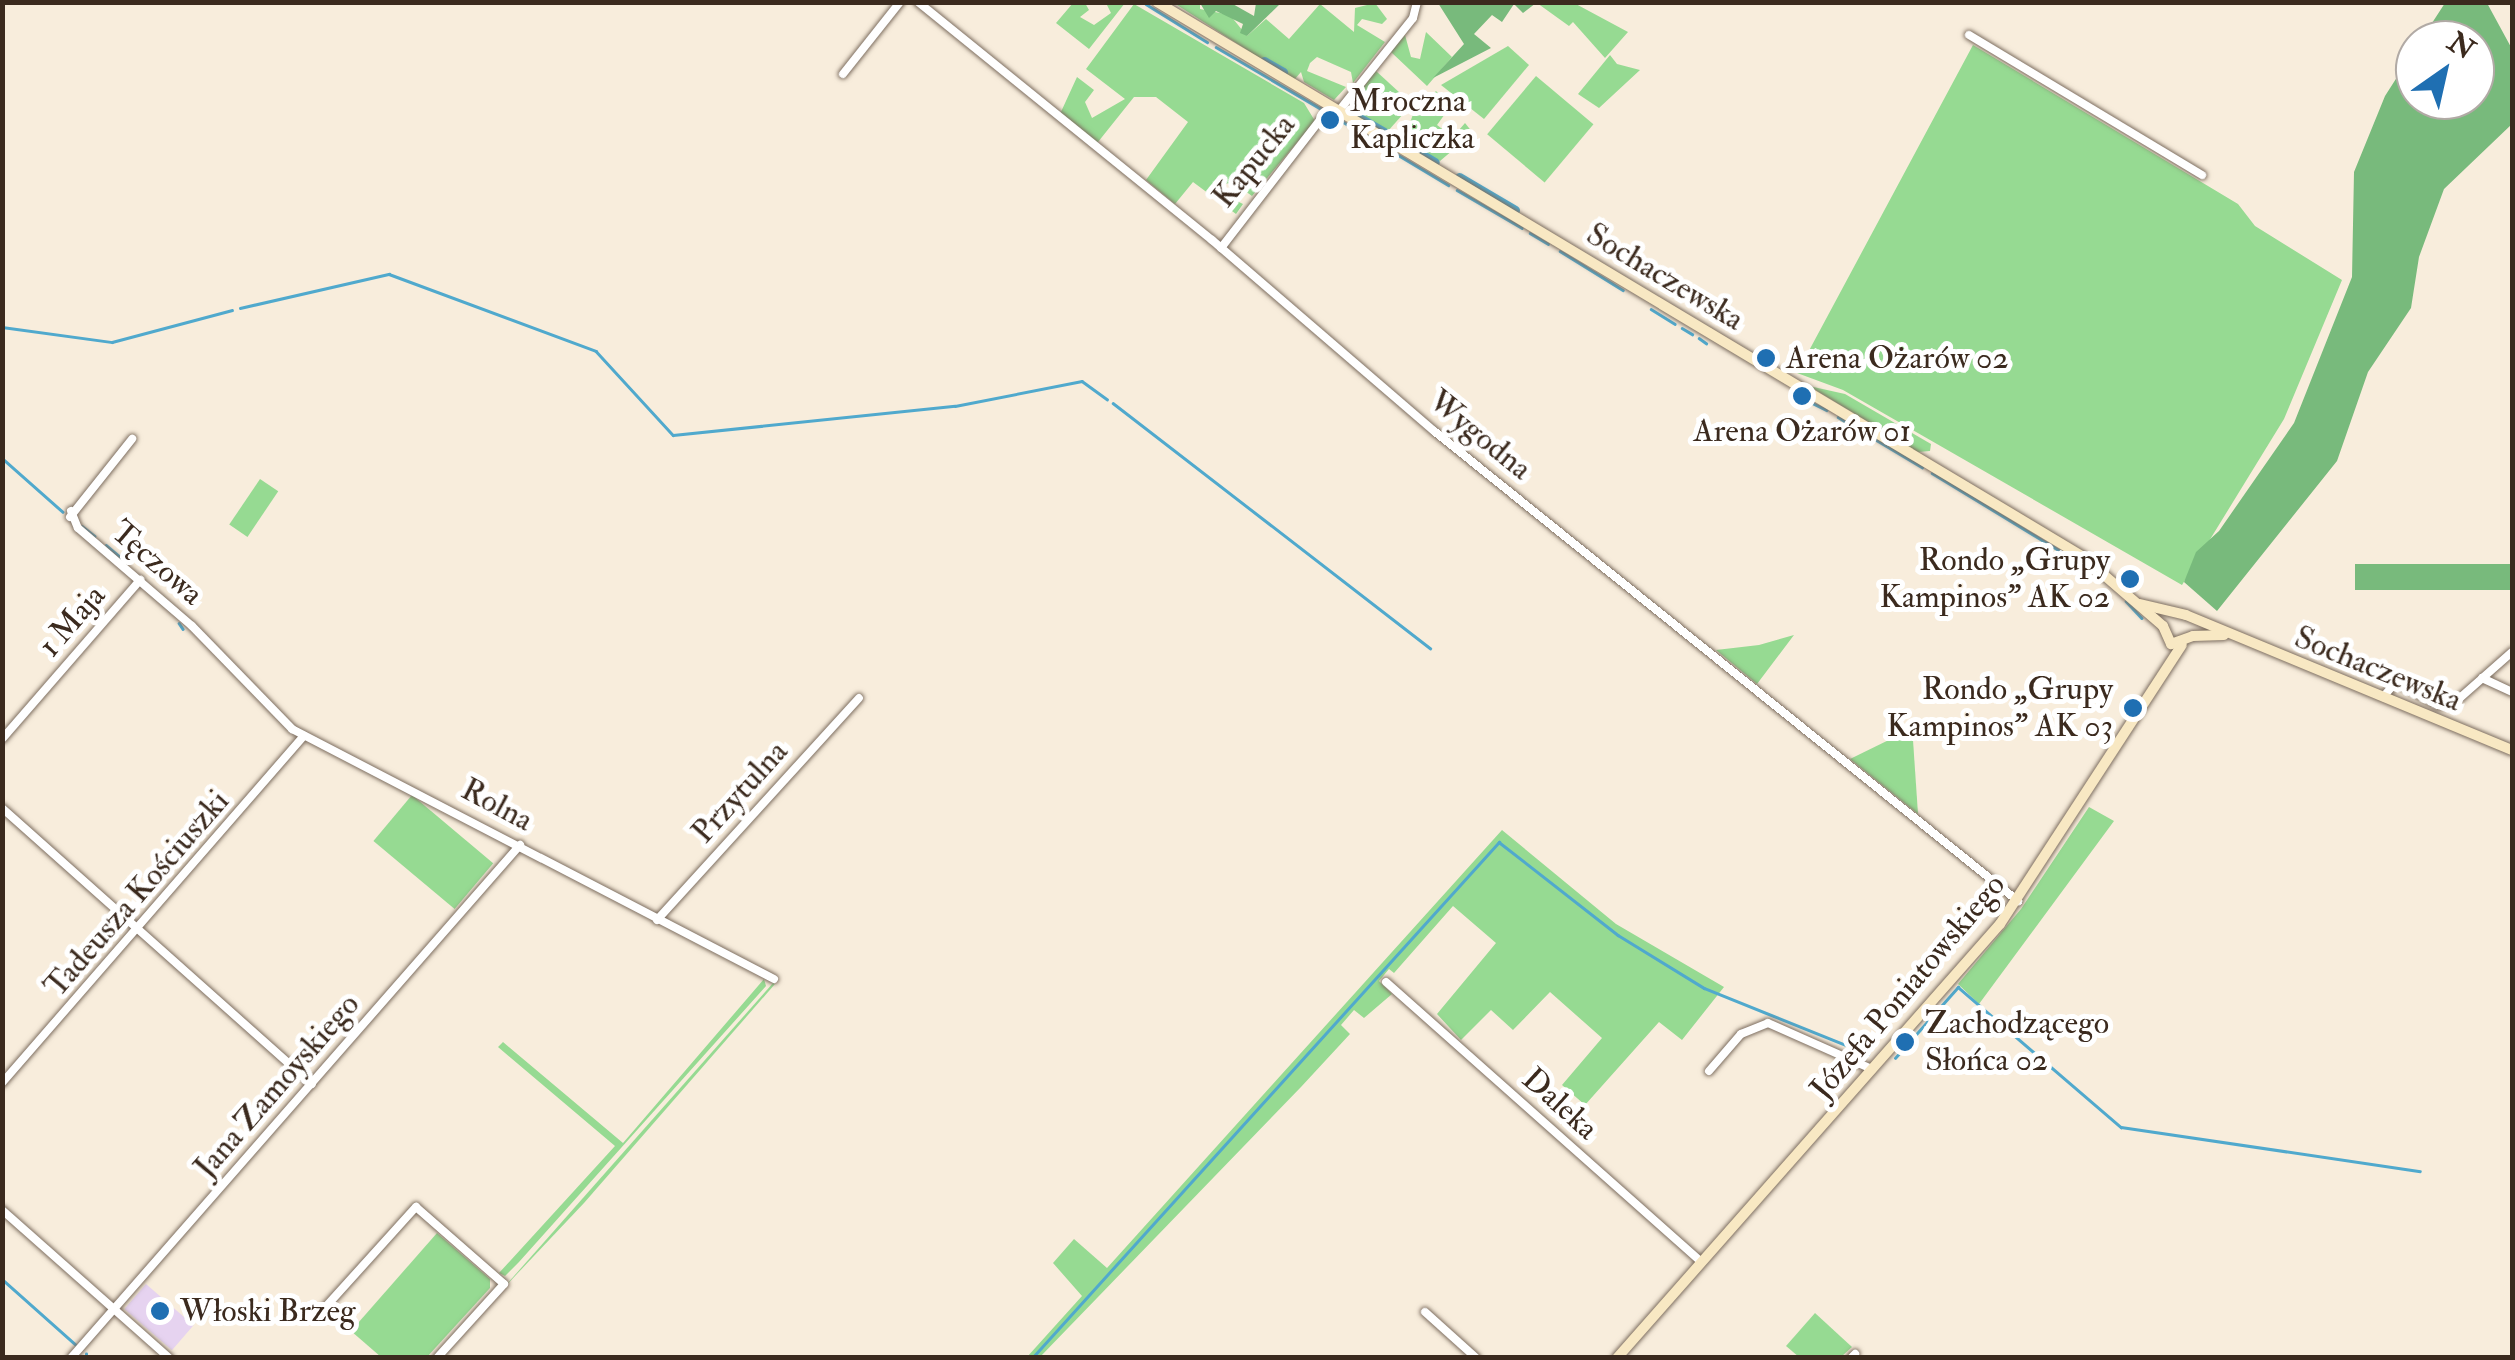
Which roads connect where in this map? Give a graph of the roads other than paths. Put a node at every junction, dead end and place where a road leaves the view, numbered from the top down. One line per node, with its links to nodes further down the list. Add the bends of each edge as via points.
1 (900, 2): 6 (street)
2 (918, 2): 9 (street, Wygodna)
3 (1157, 2): 7 (street, Sochaczewska)
4 (1416, 2): 7 (street, Kapucka, via 1413,18)
5 (1969, 35): 8 (street)
6 (843, 74)
7 (1334, 109): 9 (street, Kapucka); 12 (street, Sochaczewska, via 2082,556)
8 (2202, 175)
9 (1221, 248): 30 (street, Wygodna, via 1434,431)
10 (132, 439): 11 (street, Tęczowa, via 71,514)
11 (140, 580): 19 (street, Tęczowa); 26 (street, 1 Maja)
12 (2140, 604): 13 (street, Sochaczewska); 15 (street, Sochaczewska)
13 (2170, 616): 14 (street, via 2183,614); 15 (street)
14 (2192, 622): 16 (street, Sochaczewska); 17 (street)
15 (2163, 626): 18 (street)
16 (2225, 635): 17 (street, Sochaczewska); 23 (street, Sochaczewska)
17 (2192, 636): 18 (street)
18 (2176, 644): 30 (street, Józefa Poniatowskiego, via 2168,671)
19 (215, 652): 25 (street, Rolna)
20 (2512, 652): 21 (street)
21 (2482, 678): 22 (street); 23 (street, via 2446,706 2396,682)
22 (2512, 692)
23 (2382, 697): 27 (street, Sochaczewska)
24 (859, 698): 31 (street, Przytulna)
25 (304, 736): 29 (street, Rolna); 32 (street, Tadeusza Kościuszki)
26 (2, 739)
27 (2512, 750)
28 (2, 808): 32 (street)
29 (520, 845): 31 (street, Rolna); 38 (street, Jana Zamoyskiego)
30 (2018, 901): 35 (street, Józefa Poniatowskiego)
31 (657, 920): 33 (street, Rolna)
32 (139, 929): 37 (street, Tadeusza Kościuszki); 38 (street)
33 (774, 979)
34 (1386, 982): 40 (street, Daleka)
35 (1872, 1069): 36 (street, via 1768,1023 1741,1034); 40 (street, Józefa Poniatowskiego)
36 (1709, 1071)
37 (2, 1083)
38 (312, 1084): 41 (street, Jana Zamoyskiego)
39 (2, 1210): 41 (street)
40 (1701, 1262): 44 (street, Józefa Poniatowskiego)
41 (113, 1310): 45 (street, Jana Zamoyskiego); 46 (street)
42 (321, 1312): 47 (street, via 416,1207 504,1284)
43 (1425, 1312): 48 (street)
44 (1622, 1356)
45 (70, 1358)
46 (168, 1358)
47 (437, 1358)
48 (1476, 1358)

